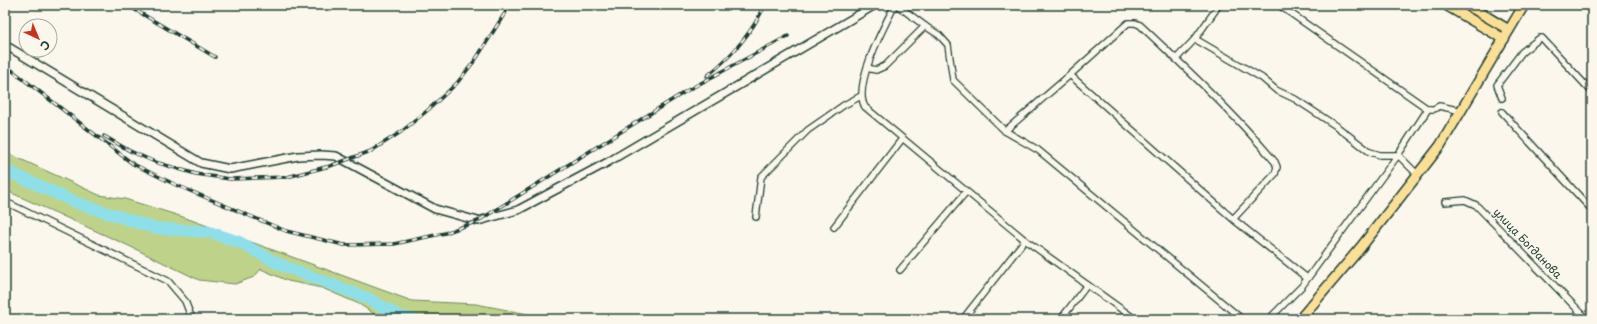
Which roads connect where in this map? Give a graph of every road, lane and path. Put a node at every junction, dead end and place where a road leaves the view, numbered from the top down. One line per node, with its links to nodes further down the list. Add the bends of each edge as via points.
1 (875, 5): 12 (street, via 608,162 518,210 478,221 435,209 336,156 298,156 230,169 201,163)
2 (896, 5): 8 (street); 14 (street, via 879,35)
3 (1219, 5): 10 (street)
4 (1279, 5): 19 (street)
5 (1446, 5): 11 (main road)
6 (1467, 5): 9 (main road)
7 (1524, 5): 9 (main road)
8 (925, 26): 14 (street, via 885,66 876,70); 22 (street, via 940,34 948,45 953,80)
9 (1509, 30): 11 (main road)
10 (1195, 39): 13 (street); 24 (street, via 1262,78 1276,90 1295,99 1370,152)
11 (1504, 39): 20 (main road)
12 (5, 45)
13 (1176, 59): 15 (street, via 1140,25 1135,22 1128,23); 31 (street, via 1241,122 1277,167 1275,174)
14 (867, 68): 17 (street)
15 (1070, 75): 22 (street); 31 (street)
16 (1592, 92): 18 (street, via 1542,38 1537,39 1522,52 1497,85)
17 (861, 96): 23 (street, via 865,107); 30 (street, via 808,130 761,177)
18 (1502, 98)
19 (1428, 109): 20 (street, via 1439,106); 24 (street)
20 (1462, 111): 25 (main road)
21 (1502, 112): 29 (street)
22 (1005, 131): 37 (street, via 1038,150)
23 (902, 139): 26 (street); 32 (street)
24 (1398, 154): 25 (street); 35 (street)
25 (1418, 175): 43 (main road)
26 (966, 192): 33 (street); 34 (street)
27 (1444, 202): 44 (street, улица Богданова, via 1465,200 1476,205)
28 (5, 204): 38 (street, via 168,281 185,301)
29 (1592, 210)
30 (756, 217)
31 (1234, 219): 35 (street)
32 (834, 227)
33 (1025, 240): 36 (street); 39 (street)
34 (900, 270)
35 (1307, 278): 42 (street)
36 (1087, 285): 40 (street); 41 (street)
37 (1239, 318)
38 (192, 319)
39 (963, 319)
40 (1061, 319)
41 (1135, 319)
42 (1269, 319)
43 (1300, 319)
44 (1587, 319)

